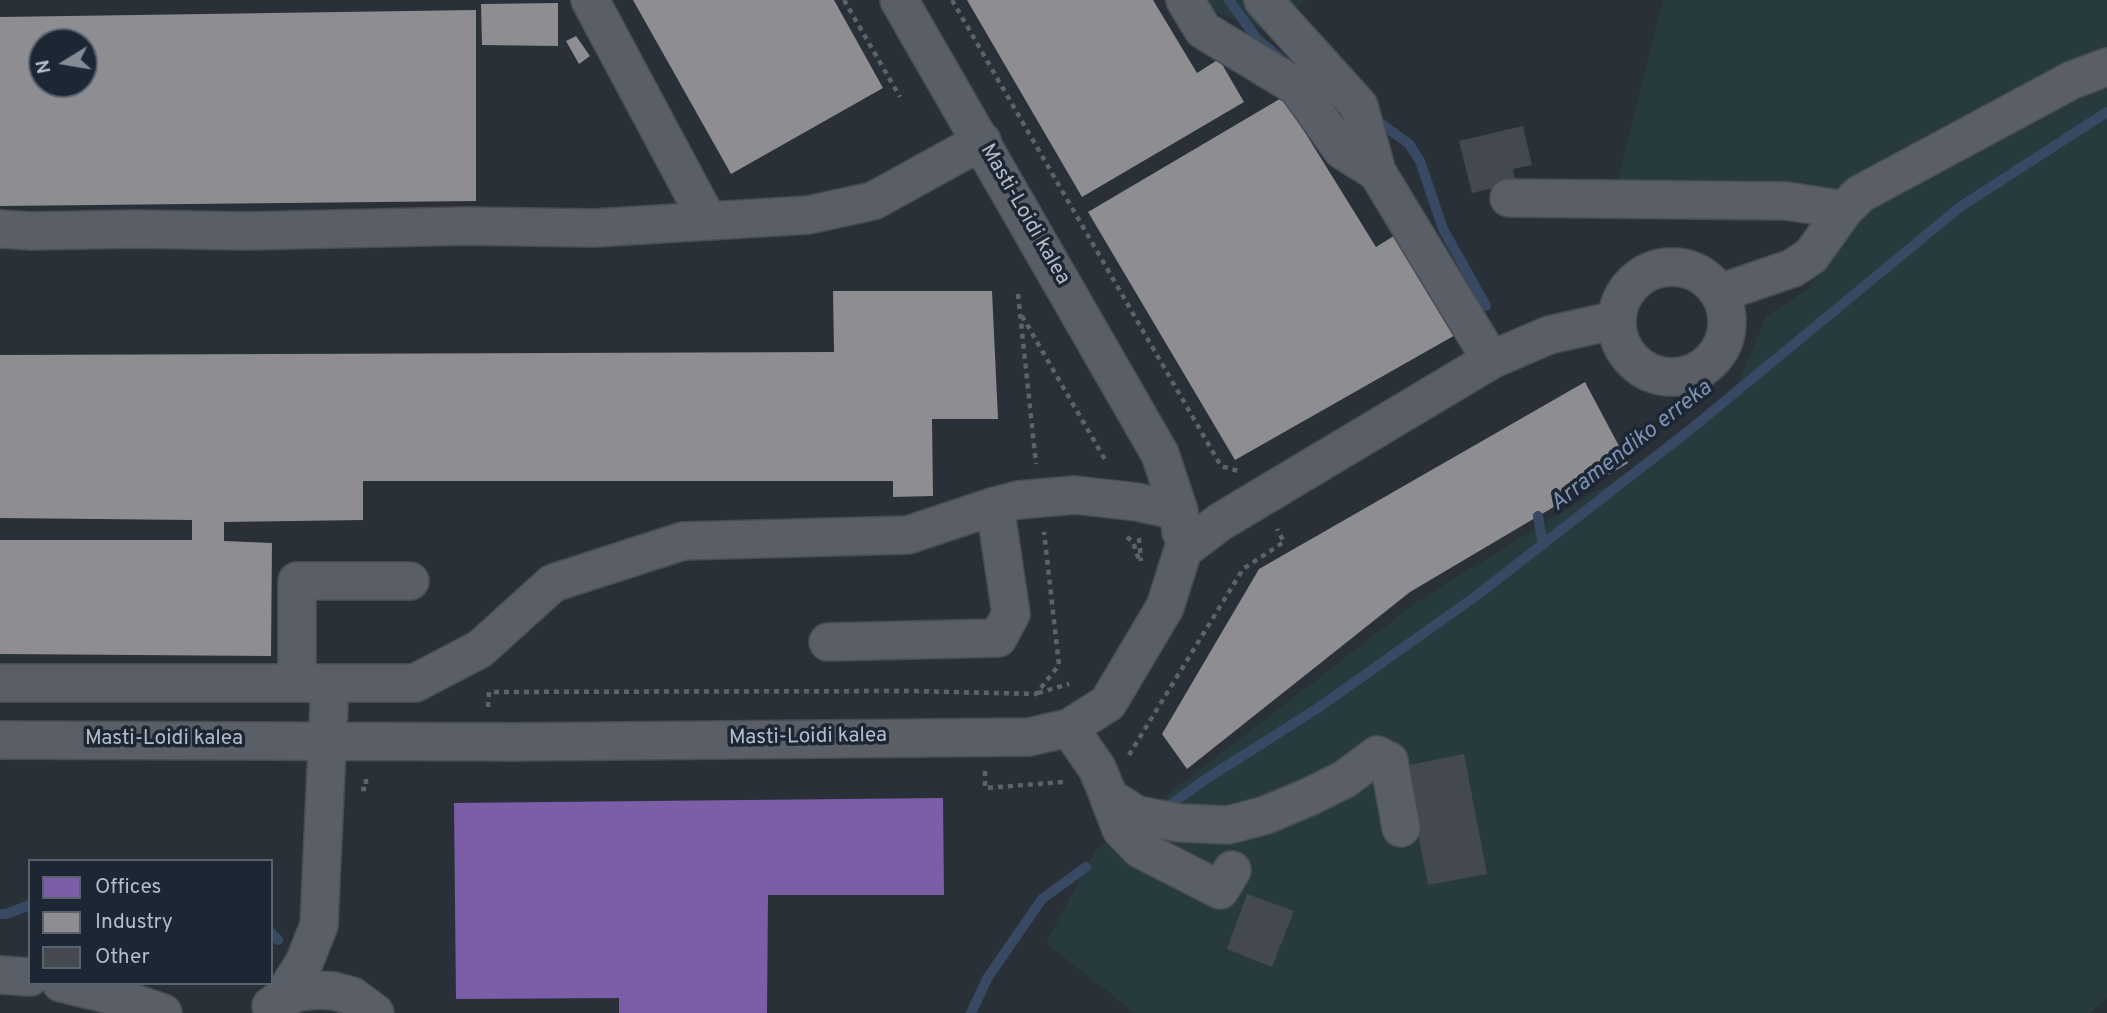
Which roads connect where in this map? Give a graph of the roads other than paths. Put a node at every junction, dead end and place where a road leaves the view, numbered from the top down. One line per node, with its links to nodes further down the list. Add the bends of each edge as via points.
1 (590, 0): 10 (street)
2 (899, 0): 6 (street, Masti-Loidi kalea)
3 (1185, 0): 7 (street, via 1203,30 1297,87 1342,150)
4 (1263, 0): 7 (street, via 1359,106)
5 (2107, 67): 9 (street, via 2072,80 1935,153 1860,194)
6 (982, 141): 10 (street, via 873,201 807,215); 16 (street, Masti-Loidi kalea, via 1160,454)
7 (1377, 172): 14 (street)
8 (1509, 198): 9 (street, via 1787,201)
9 (1844, 210): 12 (street, via 1811,256 1793,268)
10 (708, 221): 11 (street, via 594,228)
11 (0, 229)
12 (1720, 293): 13 (street, via 1701,273 1666,266 1642,274 1628,287); 13 (street, via 1728,317 1724,342 1709,364 1691,374 1672,378 1635,363 1619,339)
13 (1616, 320): 14 (street, via 1549,334)
14 (1491, 360): 17 (street, via 1220,522)
15 (995, 506): 16 (street, via 1075,495); 19 (street, via 1011,614 998,638); 20 (street, via 908,535 683,541 553,583 480,649 415,683)
16 (1179, 511): 17 (street, Masti-Loidi kalea)
17 (1183, 550): 22 (street, Masti-Loidi kalea, via 1165,607 1108,703)
18 (410, 581): 20 (street, via 297,581)
19 (828, 642)
20 (314, 683): 21 (street); 24 (street)
21 (0, 684)
22 (1069, 728): 24 (street, Masti-Loidi kalea, via 1029,737); 25 (street, via 1097,768)
23 (0, 740): 24 (street, Masti-Loidi kalea)
24 (329, 740): 28 (street)
25 (1109, 797): 26 (street, via 1136,815 1228,825 1311,796 1345,779 1377,755 1389,761); 27 (street, via 1121,829 1140,849 1220,890)
26 (1401, 828)
27 (1232, 870)
28 (319, 925): 32 (street, via 332,963); 33 (street, via 304,963)
29 (0, 975): 30 (street)
30 (28, 977)
31 (70, 985): 34 (street)
32 (364, 1005): 33 (street, via 334,991 316,990 298,992)
33 (271, 1006)
34 (163, 1013)

